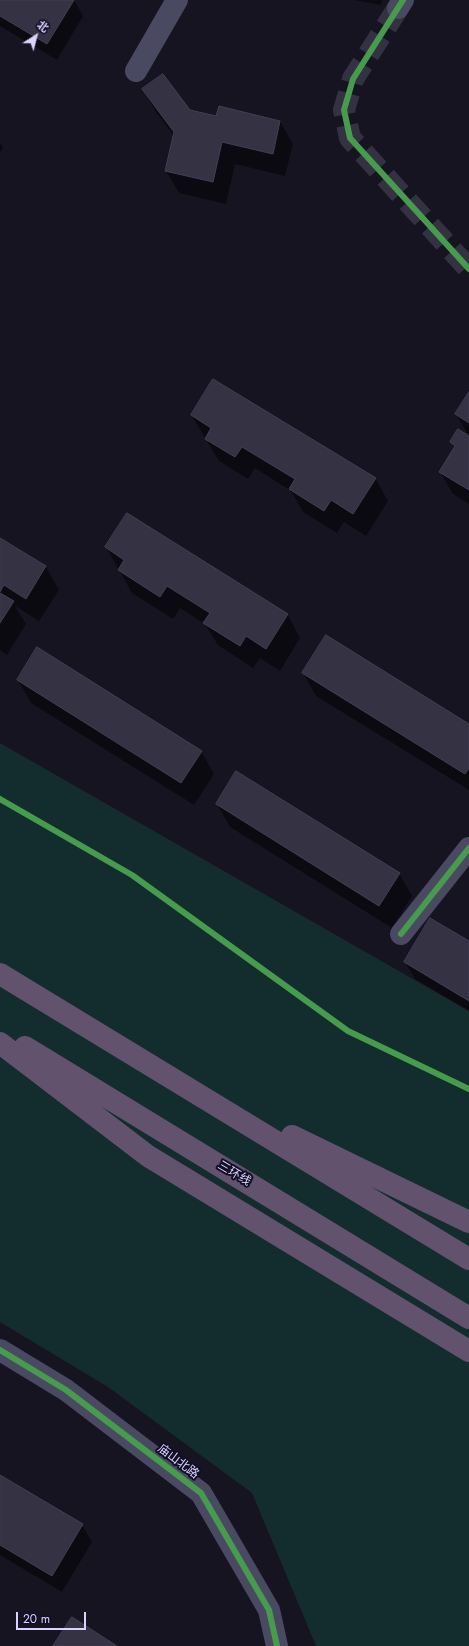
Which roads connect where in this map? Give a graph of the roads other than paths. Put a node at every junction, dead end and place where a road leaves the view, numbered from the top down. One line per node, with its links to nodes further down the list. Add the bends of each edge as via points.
1 (177, 0): 2 (street)
2 (136, 71)
3 (469, 848): 4 (street)
4 (401, 934)
5 (0, 974): 8 (highway)
6 (0, 1031): 11 (highway, 三环线)
7 (0, 1043): 13 (highway, via 148,1156)
8 (173, 1078): 9 (highway); 10 (highway)
9 (469, 1222)
10 (469, 1258)
11 (469, 1318)
12 (0, 1350): 14 (street, 庙山北路, via 66,1390 201,1493 269,1610)
13 (469, 1350)
14 (277, 1646)

